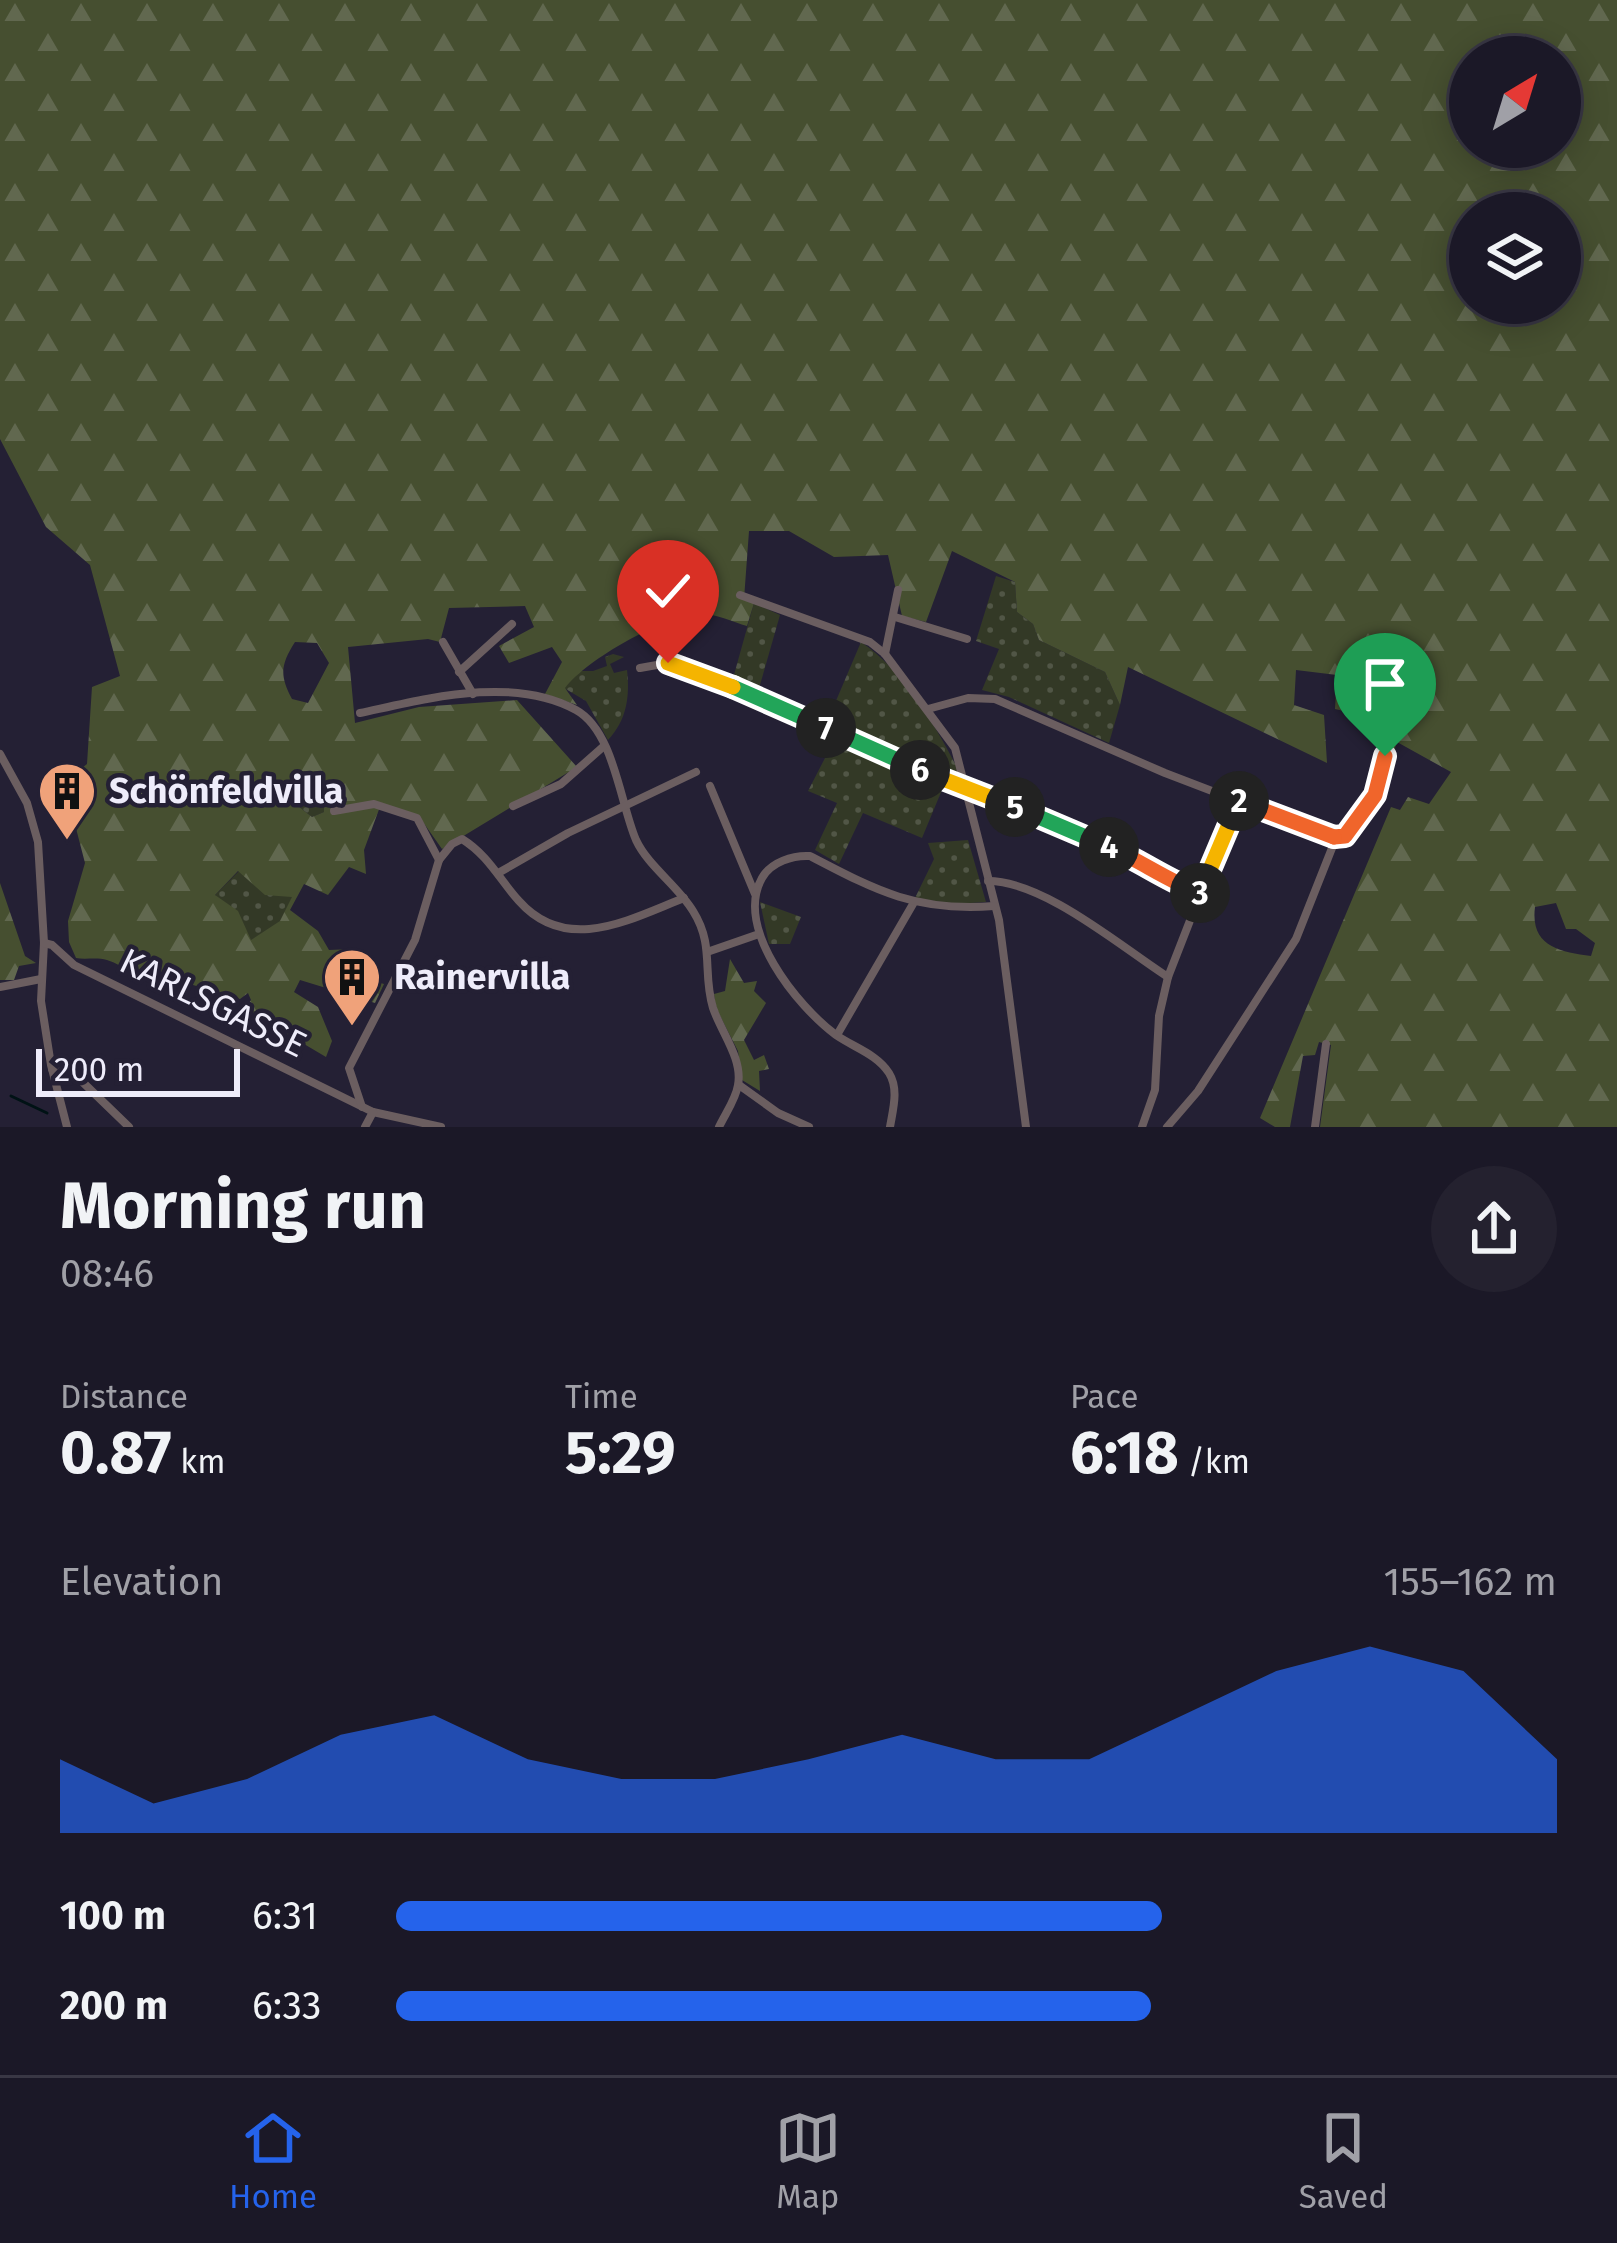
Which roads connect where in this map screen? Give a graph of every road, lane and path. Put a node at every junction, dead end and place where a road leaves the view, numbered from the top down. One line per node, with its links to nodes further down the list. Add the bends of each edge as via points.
1 (898, 590): 3 (street)
2 (740, 596): 7 (street, via 847,632)
3 (895, 617): 5 (street); 7 (street)
4 (512, 624): 9 (street)
5 (967, 639)
6 (443, 642): 9 (street)
7 (885, 654): 12 (street)
8 (640, 668): 18 (street, via 668,663 693,670)
9 (459, 672): 11 (street)
10 (1382, 681): 23 (street, via 1385,756 1375,795)
11 (472, 694): 13 (street); 14 (street, via 562,703 583,713)
12 (928, 709): 18 (street, via 956,748); 19 (street, via 995,699)
13 (360, 713)
14 (604, 746): 20 (street, via 561,784); 21 (street)
15 (0, 754): 33 (street, via 38,842)
16 (696, 772): 21 (street)
17 (710, 786): 28 (street)
18 (968, 790): 26 (street); 27 (street)
19 (1238, 800): 23 (street); 27 (street)
20 (514, 806)
21 (628, 807): 25 (street); 29 (street, via 637,842)
22 (334, 811): 24 (street, via 374,804 416,818)
23 (1336, 838): 55 (street, via 1296,939)
24 (439, 860): 25 (street, via 462,839); 44 (street, via 415,940 349,1068)
25 (500, 872): 29 (street, via 520,903 567,930 590,932)
26 (988, 881): 31 (street); 35 (street, via 1042,896)
27 (1202, 893): 35 (street)
28 (755, 896): 30 (street, via 764,874 798,855); 32 (street)
29 (684, 898): 34 (street)
30 (913, 904): 31 (street); 38 (street)
31 (994, 906): 53 (street)
32 (759, 934): 34 (street); 38 (street, via 792,992)
33 (44, 943): 36 (street); 44 (street, KARLSGASSE)
34 (710, 951): 43 (street, via 706,974)
35 (1168, 977): 54 (street, via 1155,1090)
36 (41, 979): 37 (street); 40 (street)
37 (0, 987)
38 (837, 1035): 52 (street, via 889,1073)
39 (1326, 1043): 56 (street)
40 (47, 1045): 41 (street); 42 (street)
41 (68, 1068): 42 (street); 47 (street)
42 (52, 1069): 46 (street)
43 (739, 1085): 50 (street); 51 (street)
44 (362, 1107): 45 (street, KARLSGASSE)
45 (373, 1112): 48 (street); 49 (street, KARLSGASSE)
46 (68, 1127)
47 (129, 1127)
48 (365, 1127)
49 (441, 1127)
50 (719, 1127)
51 (808, 1127)
52 (890, 1127)
53 (1026, 1127)
54 (1142, 1127)
55 (1167, 1127)
56 (1315, 1127)

